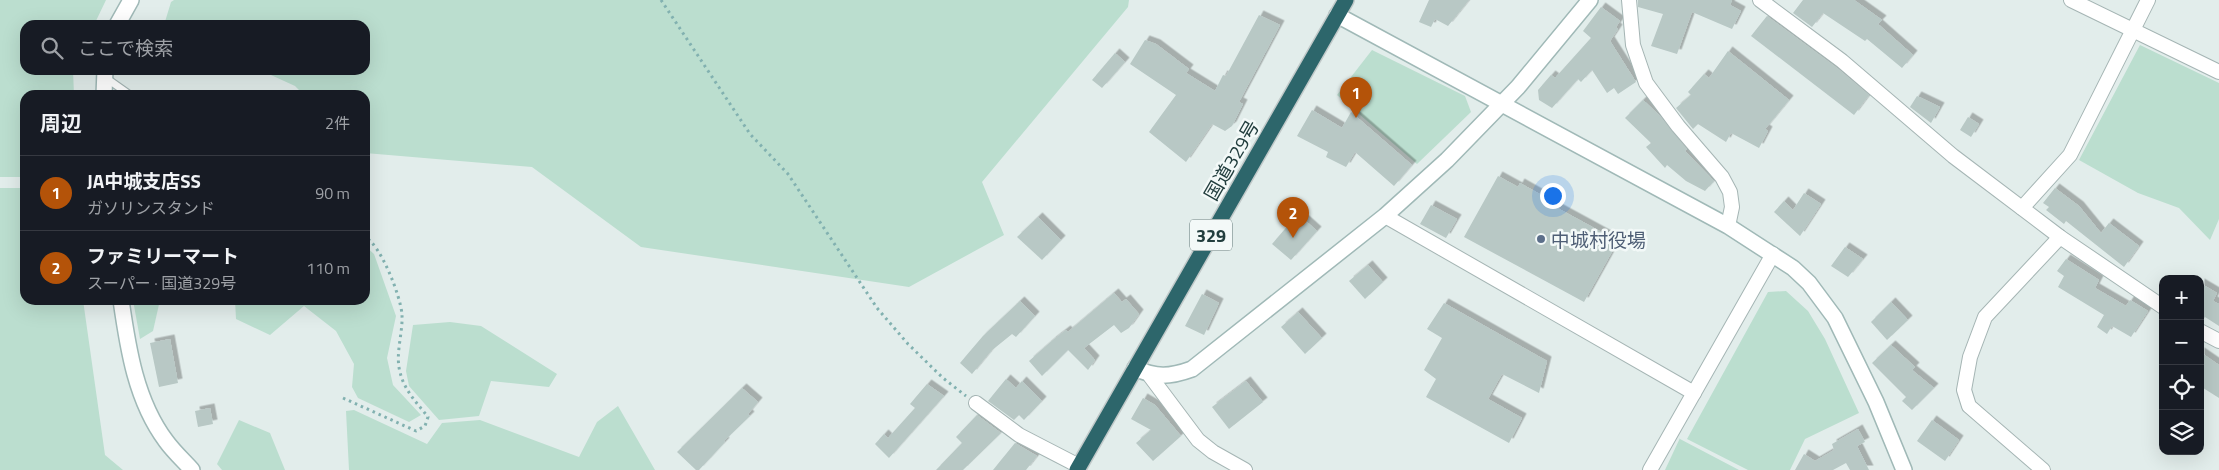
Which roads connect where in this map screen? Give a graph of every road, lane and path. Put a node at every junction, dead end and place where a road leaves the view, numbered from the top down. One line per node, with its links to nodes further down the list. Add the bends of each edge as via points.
1 (132, 0): 10 (street)
2 (662, 0): 32 (path, via 750,134 788,174 877,308 943,378)
3 (1346, 0): 9 (highway, 国道329号 / 329)
4 (1590, 0): 17 (street)
5 (1629, 0): 20 (street, via 1633,45 1646,83 1722,177 1730,192 1732,207)
6 (1760, 0): 18 (street, via 1842,61 1953,156)
7 (2071, 0): 11 (street)
8 (2148, 0): 11 (street)
9 (1337, 15): 17 (street); 28 (highway, 国道329号 / 329)
10 (120, 20)
11 (2133, 30): 12 (street); 18 (street, via 2070,155)
12 (2219, 72)
13 (104, 75): 15 (street)
14 (106, 75): 16 (lane)
15 (104, 90)
16 (124, 90)
17 (1501, 104): 19 (street, via 1447,160); 20 (street)
18 (2022, 208): 21 (street)
19 (1385, 216): 29 (street, via 1192,369 1177,375); 30 (street)
20 (1728, 226): 23 (street)
21 (2060, 237): 24 (street); 38 (street, via 1985,317 1970,358 1964,390 1969,406)
22 (370, 240): 31 (path, via 384,259 402,313 399,369 403,385 428,417 425,426 416,431)
23 (1773, 254): 30 (street); 37 (street, via 1809,283 1835,318 1876,402)
24 (2159, 304)
25 (122, 305): 34 (street, via 130,360 147,408 166,441)
26 (2204, 334): 27 (street)
27 (2219, 341)
28 (1135, 368): 29 (street); 33 (highway, 国道329号 / 329)
29 (1150, 376): 35 (street, via 1198,440 1212,452)
30 (1694, 393): 36 (street)
31 (343, 398)
32 (976, 403): 33 (street, via 1019,434)
33 (1078, 468)
34 (192, 470)
35 (1245, 470)
36 (1650, 470)
37 (1904, 470)
38 (2043, 470)

